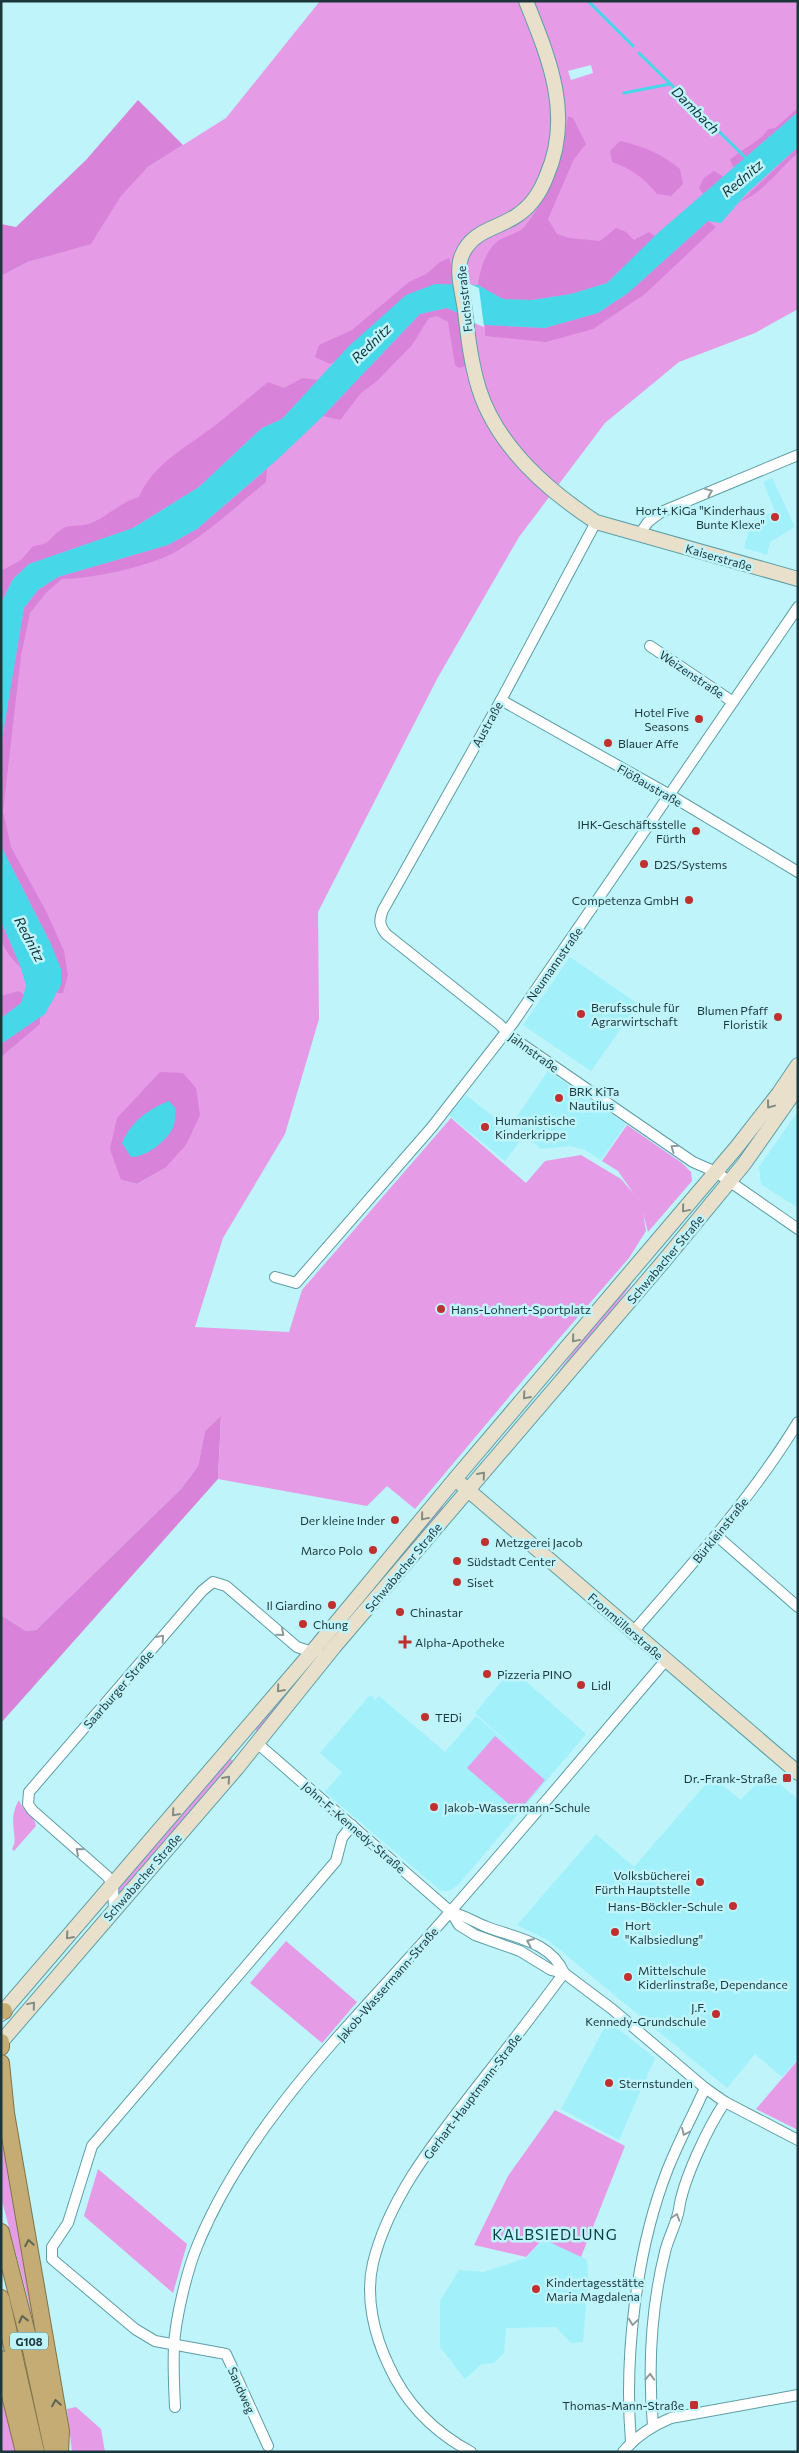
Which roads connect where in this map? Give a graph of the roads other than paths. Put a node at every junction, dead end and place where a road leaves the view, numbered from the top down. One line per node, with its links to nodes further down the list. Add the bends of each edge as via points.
1 (526, 1): 3 (main road, Fuchsstraße, via 557,92 556,149 533,201 511,219 479,234 467,246 460,261 466,324 479,388 504,439 536,475 571,506)
2 (798, 455): 4 (street, one-way to 2, via 660,512)
3 (596, 522): 4 (main road, Fuchsstraße); 8 (street, Austraße)
4 (639, 534): 5 (main road, Kaiserstraße)
5 (798, 579)
6 (798, 607): 9 (street, Neumannstraße)
7 (650, 646): 9 (street, Weizenstraße)
8 (501, 700): 10 (street, Flößaustraße); 12 (street, Austraße, via 383,910)
9 (733, 702): 10 (street, Neumannstraße)
10 (670, 795): 11 (street, Flößaustraße); 13 (street, Neumannstraße)
11 (798, 872)
12 (380, 926): 13 (street, Jahnstraße)
13 (506, 1032): 16 (street, Jahnstraße, one-way to 13, via 693,1162); 19 (street, Neumannstraße, via 432,1127 296,1283)
14 (798, 1065): 16 (main road, Schwabacher Straße, one-way to 16)
15 (798, 1087): 17 (main road, Schwabacher Straße)
16 (716, 1172): 17 (street, Jahnstraße); 21 (main road, Schwabacher Straße, one-way to 21)
17 (729, 1182): 18 (street, Jahnstraße); 22 (main road, Schwabacher Straße, one-way to 17)
18 (798, 1229)
19 (275, 1277)
20 (798, 1422): 23 (street, Bürkleinstraße)
21 (455, 1479): 22 (main road, Fronmüllerstraße); 27 (main road, Schwabacher Straße, one-way to 27)
22 (468, 1490): 25 (main road, Fronmüllerstraße); 26 (main road, Schwabacher Straße)
23 (717, 1536): 24 (street); 25 (street, Bürkleinstraße)
24 (798, 1607)
25 (633, 1632): 28 (main road, Fronmüllerstraße)
26 (334, 1647): 27 (street); 29 (main road, Schwabacher Straße)
27 (312, 1652): 32 (main road, Schwabacher Straße, one-way to 32); 32 (street, Saarburger Straße, one-way to 27, via 108,1876 32,1810 28,1804 29,1792 213,1582 226,1586 297,1647)
28 (666, 1660): 30 (main road, Fronmüllerstraße); 34 (street, Jakob-Wassermann-Straße)
29 (257, 1743): 31 (street, John-F.-Kennedy-Straße); 33 (main road, Schwabacher Straße, one-way to 29)
30 (798, 1773)
31 (352, 1825): 34 (street, John-F.-Kennedy-Straße); 46 (street, via 342,1838 336,1861 92,2146 68,2223 52,2247 52,2259 64,2271 135,2328 155,2341)
32 (113, 1885): 33 (street); 36 (main road, Schwabacher Straße, one-way to 36)
33 (114, 1908): 37 (main road, Schwabacher Straße, one-way to 33)
34 (451, 1912): 35 (street, John-F.-Kennedy-Straße, via 535,1944 559,1961); 46 (street, Jakob-Wassermann-Straße, via 293,2091 230,2180 198,2245)
35 (564, 1974): 40 (street, John-F.-Kennedy-Straße, via 612,2009); 57 (street, Gerhart-Hauptmann-Straße, via 438,2138 386,2221 373,2264 371,2308 384,2354 397,2384 423,2418)
36 (2, 2012)
37 (1, 2042): 38 (highway)
38 (1, 2047)
39 (1, 2063): 42 (highway)
40 (705, 2088): 41 (street, John-F.-Kennedy-Straße); 51 (street, one-way to 51, via 667,2171 639,2278 629,2349)
41 (725, 2102): 43 (street, John-F.-Kennedy-Straße); 50 (street, one-way to 41, via 651,2354 665,2252 705,2135)
42 (4, 2107): 56 (highway, one-way to 42, via 61,2431)
43 (798, 2140)
44 (1, 2232): 55 (highway, G108, one-way to 44)
45 (1, 2298): 54 (highway, G108)
46 (174, 2345): 49 (street, Jakob-Wassermann-Straße); 52 (street, Sandweg, via 226,2354)
47 (1, 2360): 53 (highway)
48 (798, 2395): 50 (street, via 671,2418)
49 (175, 2407)
50 (653, 2426): 51 (street)
51 (631, 2442): 58 (street)
52 (268, 2446)
53 (24, 2452)
54 (36, 2452)
55 (53, 2452)
56 (60, 2452)
57 (470, 2452)
58 (623, 2452)

